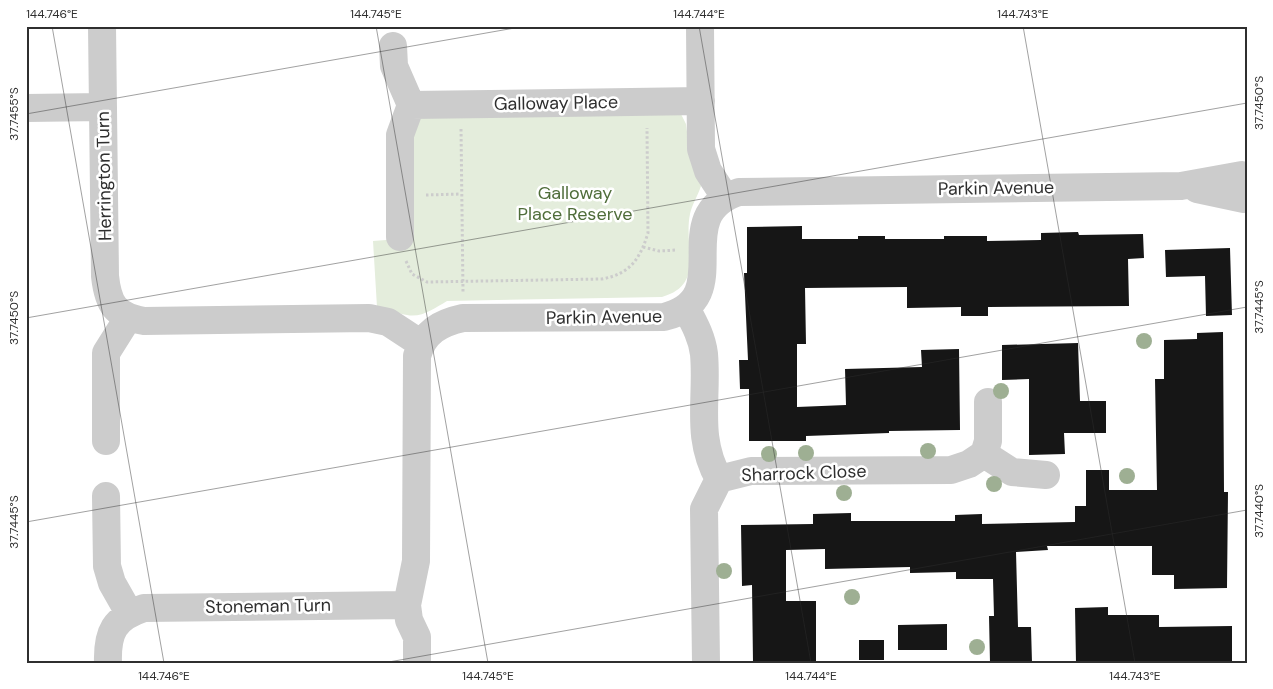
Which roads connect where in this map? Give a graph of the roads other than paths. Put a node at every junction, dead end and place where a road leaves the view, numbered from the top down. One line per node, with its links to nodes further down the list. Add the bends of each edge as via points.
1 (102, 26): 6 (street, Herrington Turn)
2 (700, 26): 4 (street)
3 (393, 46): 5 (street, via 394,66)
4 (701, 101): 5 (street, Galloway Place); 9 (street, via 701,149 708,171)
5 (411, 105): 10 (street, via 400,135)
6 (103, 107): 7 (street); 12 (street, Herrington Turn, via 107,294 116,309)
7 (26, 108)
8 (1245, 186): 9 (street, Parkin Avenue, via 761,191 739,192)
9 (725, 197): 11 (street, Parkin Avenue, via 713,206 706,217 703,276 694,301)
10 (400, 237)
11 (686, 308): 13 (street, Parkin Avenue, via 664,318 463,318 446,322); 18 (street, via 698,331 704,354 704,443 708,461)
12 (128, 318): 13 (street, via 144,321 369,318 388,322); 15 (street, via 106,353)
13 (420, 343): 20 (street, via 417,356 416,561)
14 (988, 402): 16 (street, via 988,441)
15 (106, 441)
16 (984, 454): 17 (street, via 1012,472); 18 (street, Sharrock Close, via 969,464 950,470 751,471)
17 (1046, 475)
18 (718, 479): 24 (street, Sharrock Close, via 704,509)
19 (106, 496): 21 (street, via 107,566 112,583)
20 (408, 605): 21 (street, Stoneman Turn, via 161,607); 23 (street, via 409,620 417,637)
21 (129, 613): 22 (street, via 116,624 109,638)
22 (108, 663)
23 (417, 663)
24 (706, 663)

